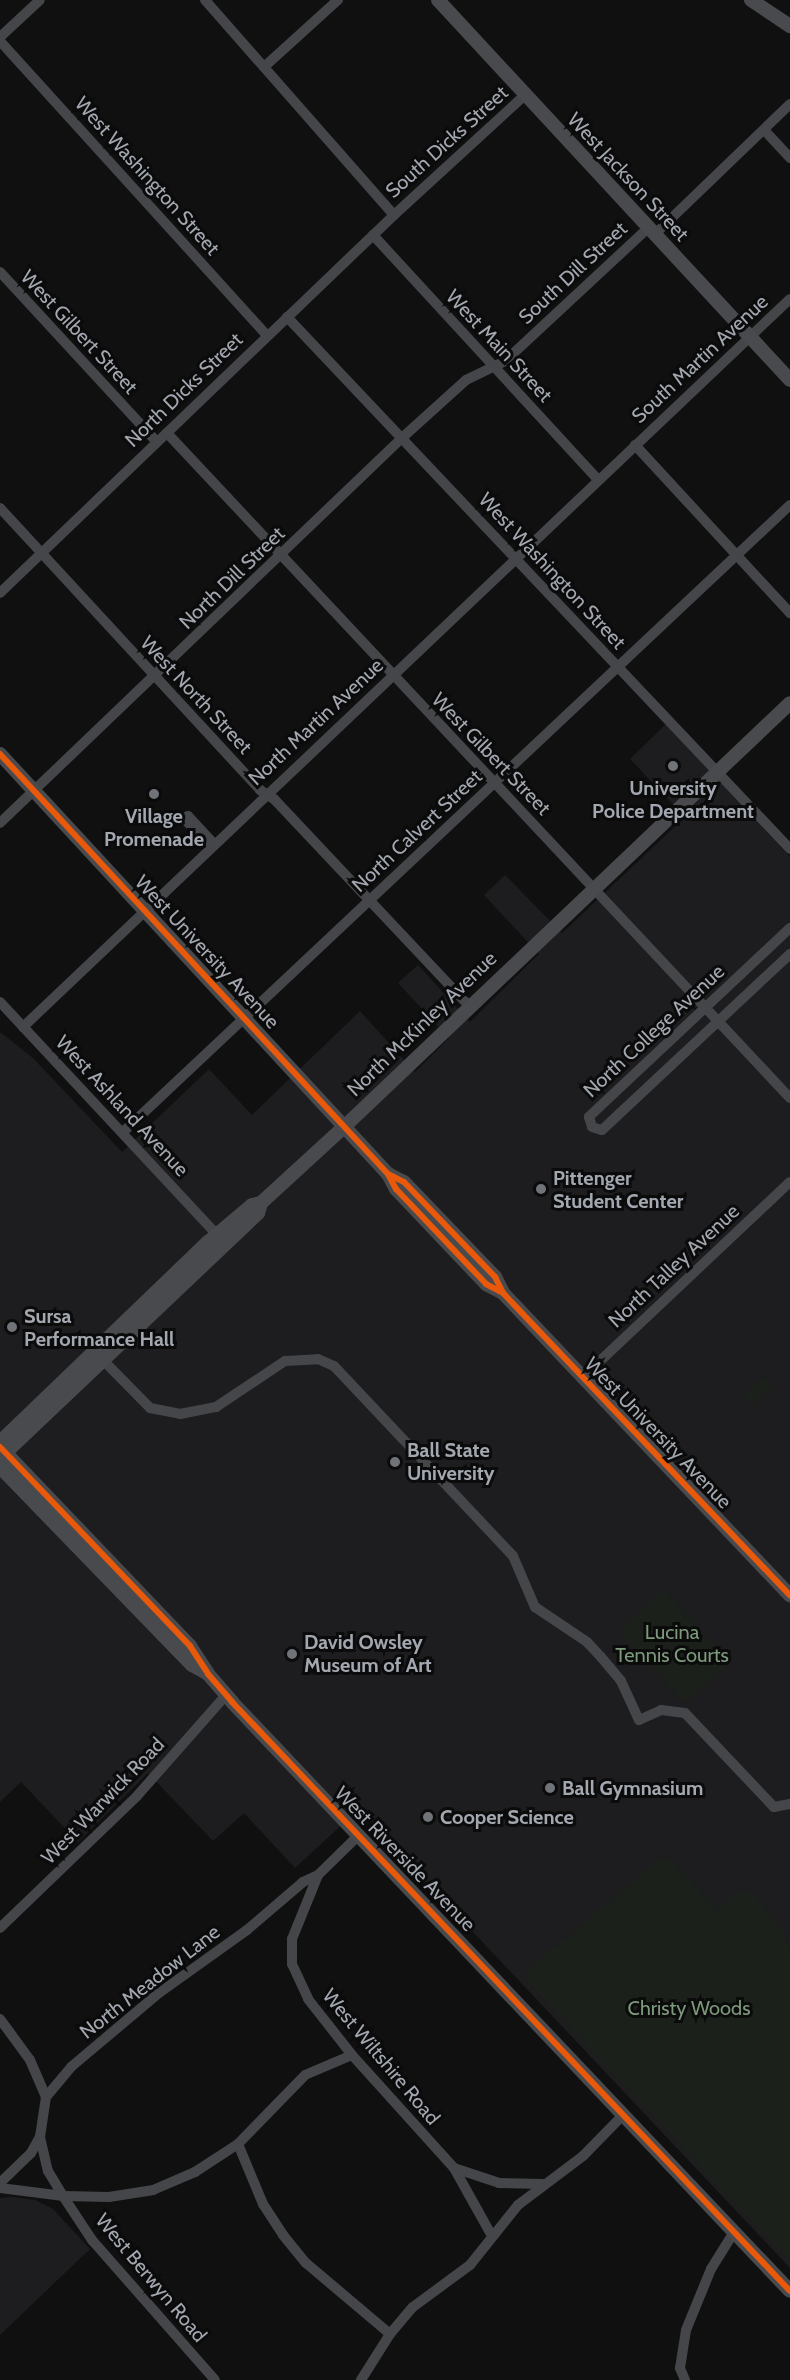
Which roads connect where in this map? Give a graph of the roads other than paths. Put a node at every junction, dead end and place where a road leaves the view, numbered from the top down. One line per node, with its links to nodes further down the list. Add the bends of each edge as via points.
1 (40, 0): 7 (street)
2 (205, 0): 8 (street)
3 (338, 0): 8 (street)
4 (438, 0): 9 (street, West Jackson Street)
5 (751, 0): 6 (street)
6 (790, 26)
7 (0, 39): 19 (street, West Washington Street)
8 (264, 67): 13 (street)
9 (525, 95): 13 (street, South Dicks Street); 14 (street, West Jackson Street)
10 (790, 104): 11 (street, South Dill Street)
11 (765, 131): 12 (street); 14 (street, South Dill Street)
12 (790, 158)
13 (394, 215): 15 (street, North Dicks Street)
14 (652, 231): 20 (street, West Jackson Street); 21 (street, South Dill Street)
15 (373, 236): 18 (street, North Dicks Street); 21 (street, West Main Street)
16 (0, 272): 25 (street, West Gilbert Street)
17 (790, 299): 20 (street, South Martin Avenue)
18 (287, 317): 19 (street, North Dicks Street); 24 (street, West Washington Street)
19 (267, 335): 23 (street, North Dicks Street)
20 (749, 337): 22 (street, West Jackson Street); 26 (street, South Martin Avenue)
21 (494, 367): 24 (street, North Dill Street, via 466,380); 27 (street, West Main Street)
22 (790, 380)
23 (167, 433): 25 (street, North Dicks Street); 31 (street, West Gilbert Street)
24 (403, 437): 31 (street, North Dill Street); 33 (street, West Washington Street)
25 (157, 442): 30 (street, North Dicks Street)
26 (635, 444): 27 (street, North Martin Avenue); 32 (street)
27 (598, 480): 33 (street, North Martin Avenue)
28 (790, 505): 32 (street, North Calvert Street)
29 (0, 508): 30 (street, West North Street)
30 (41, 554): 34 (street, North Dicks Street); 37 (street, West North Street)
31 (281, 555): 37 (street, North Dill Street); 38 (street, West Gilbert Street)
32 (736, 556): 35 (street); 36 (street, North Calvert Street)
33 (515, 558): 36 (street, West Washington Street); 38 (street, North Martin Avenue)
34 (0, 593)
35 (790, 613)
36 (618, 668): 41 (street, West Washington Street); 42 (street, North Calvert Street)
37 (155, 676): 43 (street, North Dill Street); 44 (street, West North Street)
38 (391, 676): 42 (street, West Gilbert Street); 44 (street, North Martin Avenue)
39 (790, 702): 41 (street, North McKinley Avenue)
40 (0, 754): 43 (street, West University Avenue)
41 (717, 771): 46 (street, West Washington Street); 47 (street, North McKinley Avenue)
42 (493, 783): 47 (street, West Gilbert Street); 48 (street, North Calvert Street)
43 (34, 790): 45 (street, North Dill Street); 49 (street, West University Avenue)
44 (266, 794): 48 (street, West North Street); 49 (street, North Martin Avenue)
45 (0, 823)
46 (790, 849)
47 (595, 887): 53 (street, North McKinley Avenue); 54 (street, West Gilbert Street)
48 (369, 900): 53 (street, West North Street); 55 (street, North Calvert Street)
49 (144, 910): 55 (street, West University Avenue); 57 (street, North Martin Avenue)
50 (790, 928): 54 (street, North College Avenue)
51 (790, 954): 56 (street, North College Avenue)
52 (0, 1002): 57 (street, West Ashland Avenue)
53 (469, 1006): 59 (street, North McKinley Avenue)
54 (704, 1009): 56 (street, West Gilbert Street); 56 (street, North College Avenue, via 589,1117 592,1127 602,1130)
55 (244, 1017): 59 (street, West University Avenue); 60 (street, North Calvert Street)
56 (717, 1023): 58 (street, West Gilbert Street)
57 (23, 1027): 60 (street, West Ashland Avenue)
58 (790, 1098)
59 (344, 1127): 62 (street, North McKinley Avenue); 65 (street, West University Avenue, via 452,1249 486,1284 503,1293)
60 (123, 1132): 63 (street, West Ashland Avenue)
61 (790, 1182): 65 (street, North Talley Avenue)
62 (261, 1203): 63 (street, North McKinley Avenue, via 252,1204); 64 (street, via 258,1213)
63 (217, 1234): 64 (street, North McKinley Avenue)
64 (100, 1357): 66 (street, North McKinley Avenue); 69 (street, via 150,1408 180,1414 216,1407 285,1361 318,1359 334,1366 513,1556 535,1607 587,1642 601,1657 621,1681 639,1720 661,1710 685,1713 774,1807)
65 (583, 1377): 67 (street, West University Avenue)
66 (1, 1454): 68 (street, West Riverside Avenue, via 190,1646)
67 (790, 1595)
68 (226, 1695): 70 (street, West Riverside Avenue); 72 (street, West Warwick Road, via 137,1796)
69 (790, 1804)
70 (359, 1835): 71 (street, North Meadow Lane); 76 (street, West Riverside Avenue)
71 (318, 1875): 74 (street, West Wiltshire Road, via 292,1939 292,1964 308,1999); 75 (street, North Meadow Lane, via 303,1882 132,2015 71,2067)
72 (0, 1928)
73 (0, 2019): 75 (street, via 30,2060)
74 (352, 2055): 78 (street, via 305,2074); 79 (street, West Wiltshire Road)
75 (46, 2097): 77 (street)
76 (623, 2115): 80 (street, via 583,2156); 83 (street, West Riverside Avenue)
77 (40, 2137): 81 (street, via 25,2162); 82 (street, West Berwyn Road, via 44,2159)
78 (238, 2144): 82 (street, via 195,2172 153,2190 109,2197); 86 (street, via 263,2204 283,2235 338,2292)
79 (454, 2168): 80 (street, West Wiltshire Road, via 499,2183); 84 (street)
80 (543, 2184): 84 (street)
81 (0, 2185): 82 (street)
82 (63, 2196): 88 (street, West Berwyn Road, via 92,2240)
83 (734, 2232): 85 (street, West Riverside Avenue); 87 (street, via 717,2256 691,2317)
84 (492, 2236): 86 (street, via 470,2265 413,2307)
85 (790, 2291)
86 (390, 2334): 89 (street)
87 (680, 2368): 90 (street); 91 (street)
88 (215, 2380)
89 (361, 2380)
90 (677, 2380)
91 (685, 2380)

